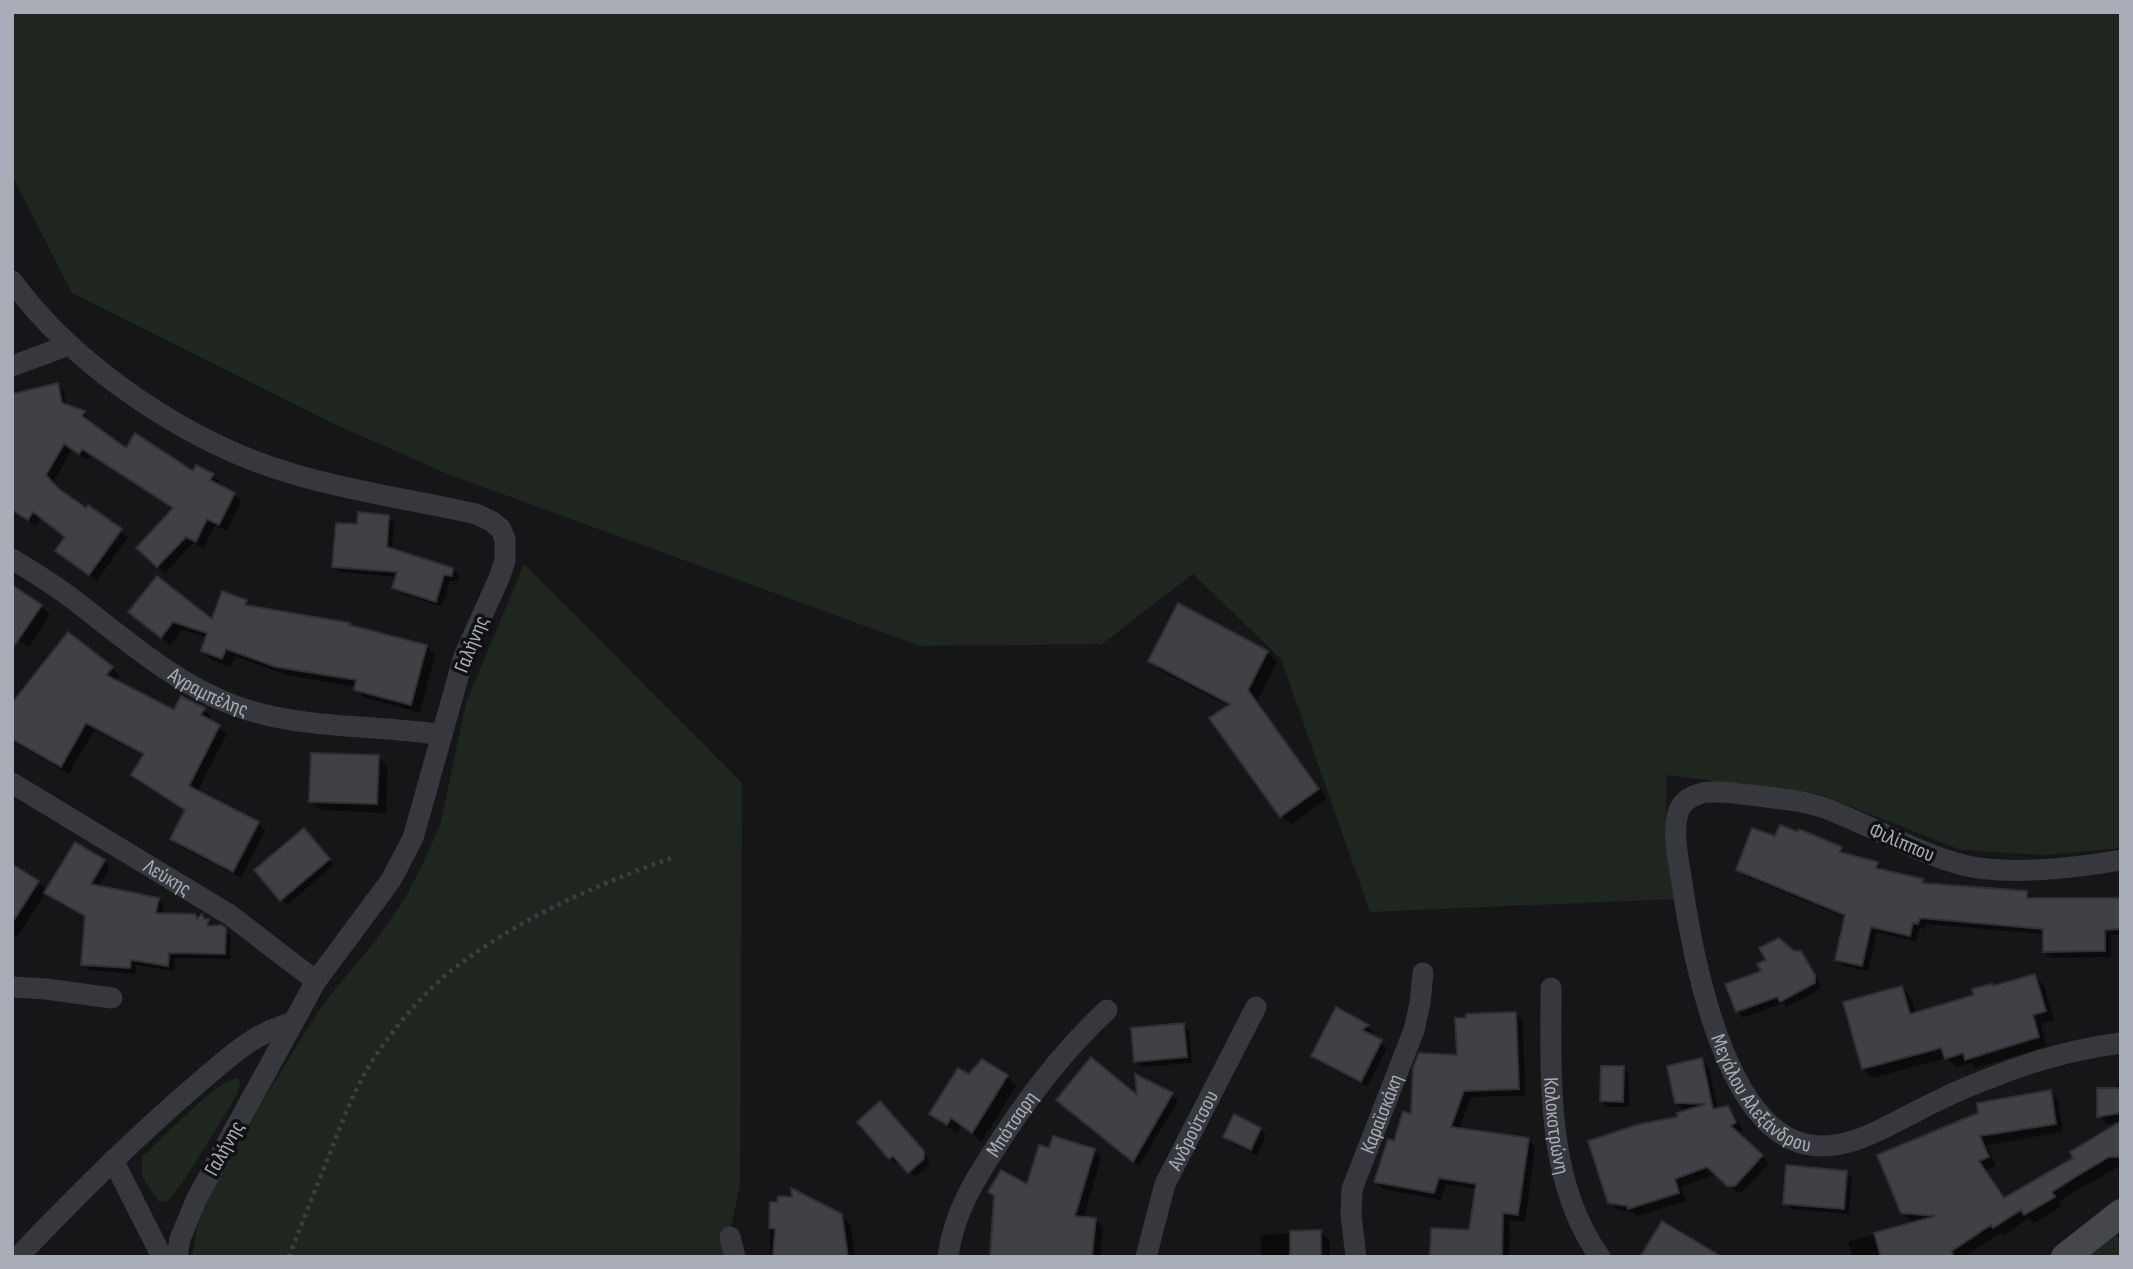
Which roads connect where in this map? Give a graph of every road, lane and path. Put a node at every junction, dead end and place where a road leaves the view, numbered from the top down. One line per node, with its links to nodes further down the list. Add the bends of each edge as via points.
1 (12, 281): 2 (street, Γαλήνης)
2 (69, 345): 3 (street); 5 (street, Γαλήνης, via 151,406 236,454 294,475 476,514 498,527 506,545 503,568 464,656)
3 (12, 366)
4 (12, 559): 5 (street, Αγραμπέλης, via 57,587 161,666 237,706 296,720)
5 (442, 735): 11 (street, Γαλήνης, via 418,827 407,851)
6 (12, 783): 11 (street, Λεύκης, via 219,908)
7 (1688, 799): 9 (street, Φιλίππου, via 1722,793 1812,804 1920,851 1971,867 2050,868); 18 (street, Μεγάλου Αλεξάνδρου, via 1678,816 1679,858 1706,999 1741,1087 1787,1137 1813,1145 1852,1142 1986,1079 2066,1054)
8 (674, 856): 24 (path, via 545,912 455,968 424,998 364,1076)
9 (2121, 860)
10 (1423, 973): 27 (street, Καραϊσκάκη, via 1414,1030 1352,1189)
11 (316, 981): 17 (street, Γαλήνης)
12 (12, 987): 14 (street)
13 (1551, 988): 28 (street, Κολοκοτρώνη, via 1552,1093 1559,1153 1573,1204)
14 (112, 998)
15 (1256, 1007): 26 (street, Ανδρούτσου, via 1165,1184)
16 (1107, 1010): 25 (street, Μπότσαρη, via 1040,1081 993,1151 960,1210)
17 (292, 1023): 19 (street, via 269,1030 244,1046); 23 (street, Γαλήνης, via 197,1198)
18 (2121, 1043)
19 (113, 1160): 21 (street); 22 (street)
20 (2118, 1220): 29 (street)
21 (18, 1257)
22 (162, 1257)
23 (177, 1257)
24 (289, 1257)
25 (948, 1257)
26 (1146, 1257)
27 (1356, 1257)
28 (1600, 1257)
29 (2065, 1257)

